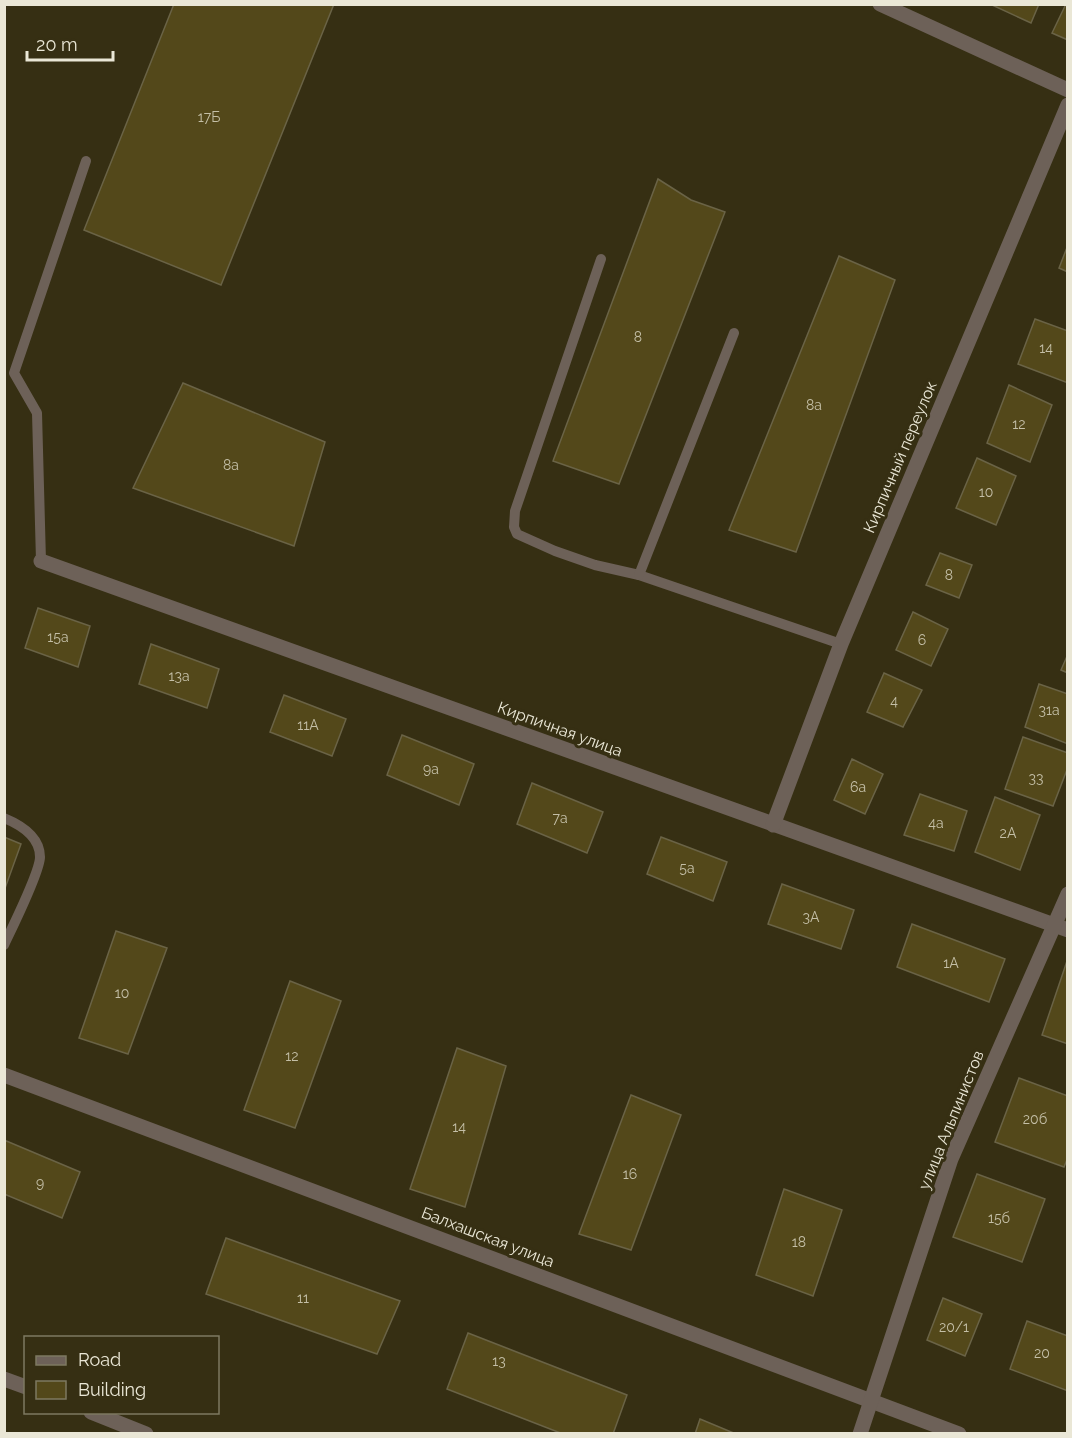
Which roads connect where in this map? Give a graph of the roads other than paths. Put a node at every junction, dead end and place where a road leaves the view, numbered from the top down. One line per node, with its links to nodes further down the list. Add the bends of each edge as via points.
1 (880, 4): 2 (street)
2 (1068, 90)
3 (1068, 105): 9 (street, Кирпичный переулок)
4 (86, 161): 7 (lane, via 14,373 38,413)
5 (601, 259): 8 (lane, via 515,511 514,527 517,534 555,551)
6 (734, 333): 8 (lane)
7 (41, 561): 11 (street, Кирпичная улица)
8 (639, 575): 9 (lane)
9 (841, 644): 11 (street, Кирпичный переулок)
10 (4, 818): 14 (lane, via 23,826 37,843 40,858)
11 (773, 825): 13 (street, Кирпичная улица)
12 (1068, 894): 13 (street, улица Альпинистов)
13 (1060, 928): 18 (street, улица Альпинистов, via 951,1159)
14 (4, 945)
15 (4, 1075): 18 (street, Балхашская улица)
16 (4, 1379): 17 (street)
17 (24, 1386)
18 (873, 1401): 21 (street, улица Альпинистов); 22 (street, Балхашская улица)
19 (94, 1414): 20 (street)
20 (146, 1434)
21 (860, 1434)
22 (959, 1434)

